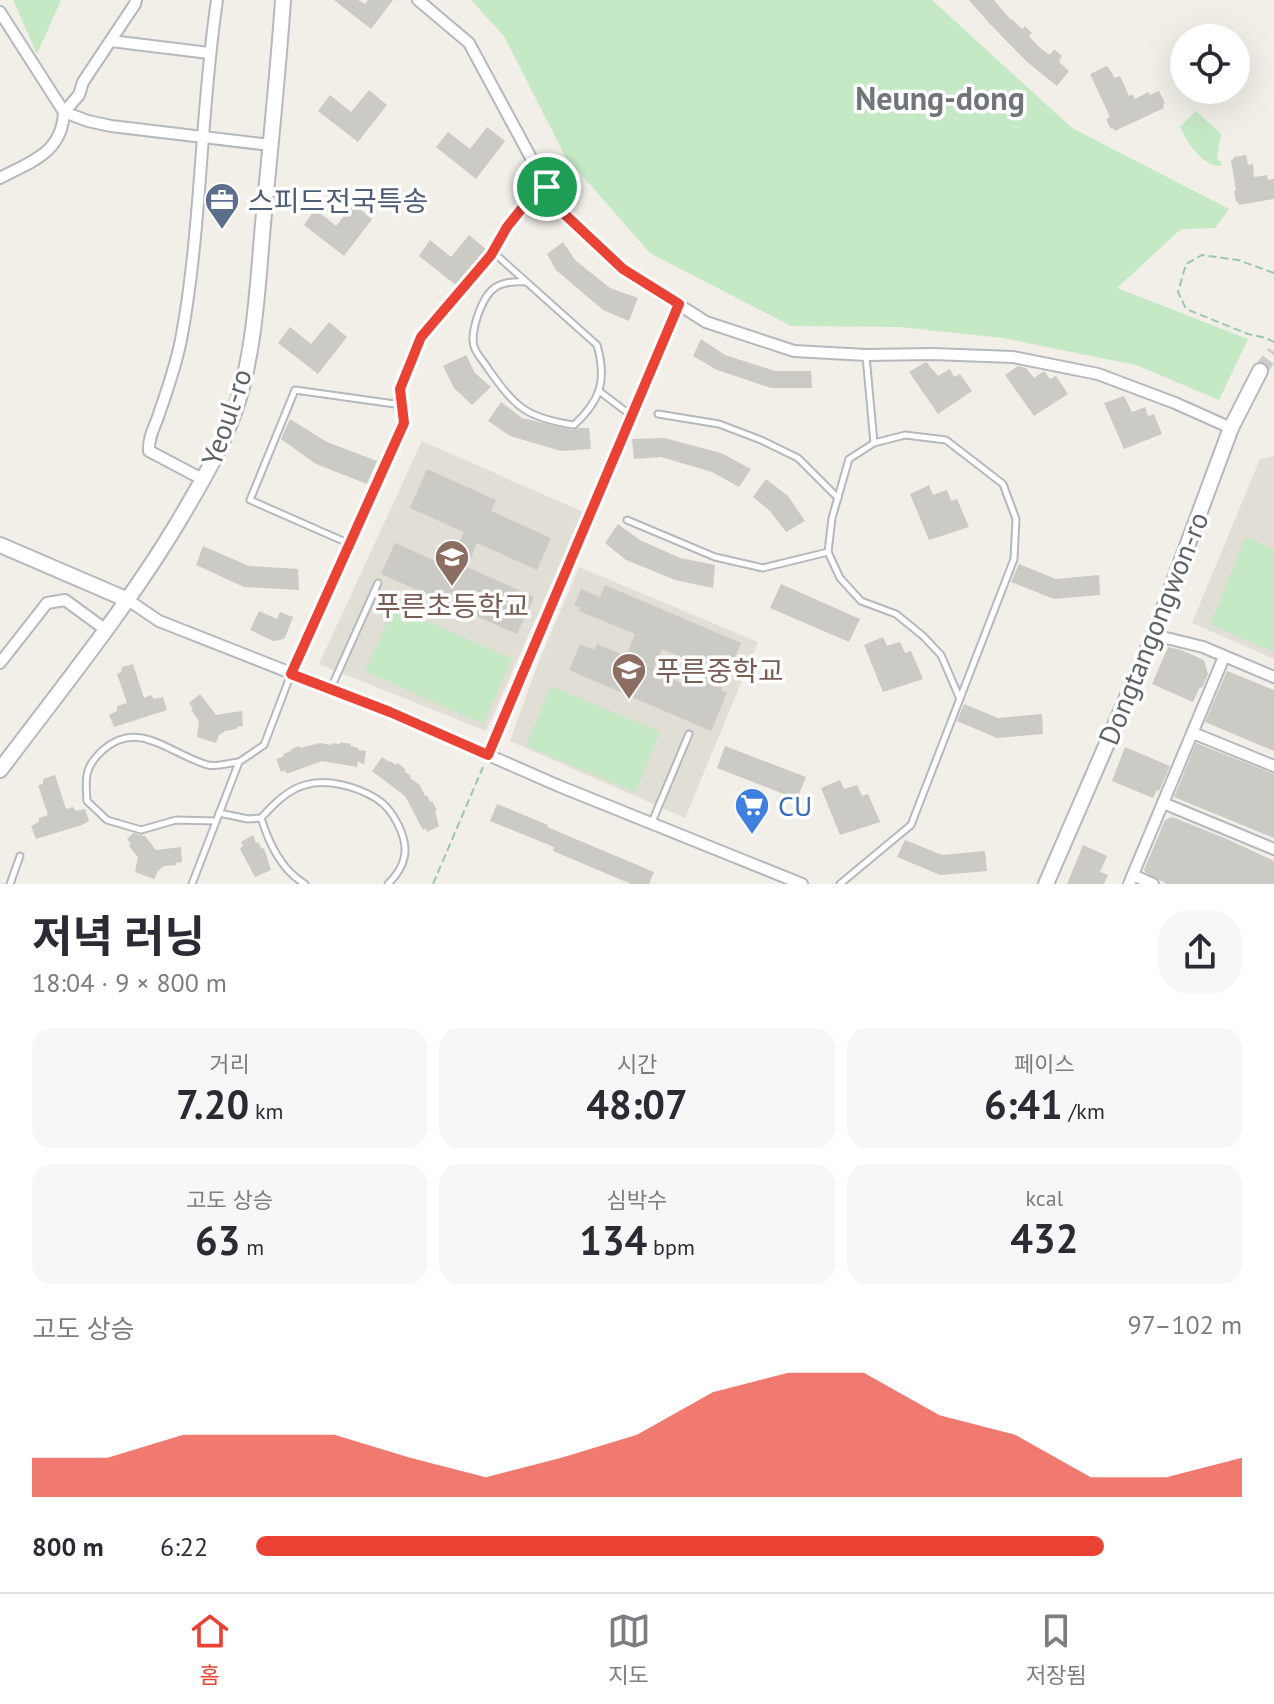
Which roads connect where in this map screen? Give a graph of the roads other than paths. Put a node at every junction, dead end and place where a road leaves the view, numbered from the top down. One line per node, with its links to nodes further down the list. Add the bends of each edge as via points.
1 (136, 0): 6 (street)
2 (217, 0): 7 (street)
3 (283, 0): 10 (street, Yeoul-ro)
4 (418, 0): 12 (street, via 469,43)
5 (0, 12): 8 (street)
6 (111, 41): 7 (street); 8 (street)
7 (209, 53): 9 (street)
8 (64, 112): 9 (street, via 111,126); 11 (street, via 63,129 46,153)
9 (203, 136): 10 (street); 23 (street, via 180,342 148,440 149,451)
10 (270, 145): 23 (street, Yeoul-ro, via 246,367 237,403)
11 (0, 178)
12 (547, 187): 13 (lane, via 523,207); 15 (street, via 558,208 623,269 706,322 794,351)
13 (493, 252): 14 (lane); 18 (lane, via 421,337 400,389)
14 (526, 282): 17 (lane, via 597,345 603,366); 17 (lane, via 495,287 486,298 473,334 474,348 518,406 547,421 574,425)
15 (866, 355): 21 (street, via 1013,357 1084,371); 22 (lane)
16 (1260, 371): 21 (street, Dongtangongwon-ro)
17 (599, 391): 20 (lane)
18 (402, 405): 26 (lane, via 404,423); 26 (lane, via 295,390 250,500)
19 (658, 414): 24 (lane, via 719,424 761,440 798,458)
20 (632, 416)
21 (1231, 428): 32 (street, Dongtangongwon-ro)
22 (874, 443): 24 (lane, via 849,459); 38 (lane, via 905,435 946,440 1003,484 1016,519 1014,559)
23 (204, 480): 30 (street, Yeoul-ro)
24 (838, 498): 28 (lane)
25 (627, 520): 28 (lane, via 715,557 763,568)
26 (350, 544): 35 (lane)
27 (0, 545): 30 (street)
28 (828, 552): 38 (lane, via 840,578 861,601 896,614 941,655)
29 (378, 583): 37 (lane)
30 (128, 600): 31 (street, Yeoul-ro); 35 (street, via 159,621)
31 (106, 630): 34 (street, via 65,600 47,603); 43 (street, Yeoul-ro)
32 (1154, 635): 33 (street); 58 (street, Dongtangongwon-ro)
33 (1224, 657): 36 (street); 39 (street)
34 (0, 663)
35 (291, 674): 37 (street); 41 (lane, via 264,745)
36 (1274, 677)
37 (330, 689): 48 (street)
38 (960, 699): 57 (lane, via 911,825)
39 (1193, 733): 42 (street); 44 (street)
40 (689, 734): 48 (lane)
41 (239, 762): 45 (lane); 47 (lane, via 212,766 154,740 127,736 91,761 87,801 107,820 141,830 176,820)
42 (1274, 766)
43 (0, 770)
44 (1163, 803): 49 (street); 51 (street)
45 (219, 813): 46 (lane); 47 (lane)
46 (261, 818): 54 (lane, via 277,858); 55 (lane, via 280,797 305,785 330,783 379,800 404,840 405,857)
47 (216, 821): 53 (lane)
48 (652, 823): 56 (street)
49 (1274, 849)
50 (20, 856): 52 (lane)
51 (1131, 880): 59 (street)
52 (10, 884)
53 (192, 884)
54 (305, 884)
55 (388, 884)
56 (802, 884)
57 (840, 884)
58 (1046, 884)
59 (1153, 884)

